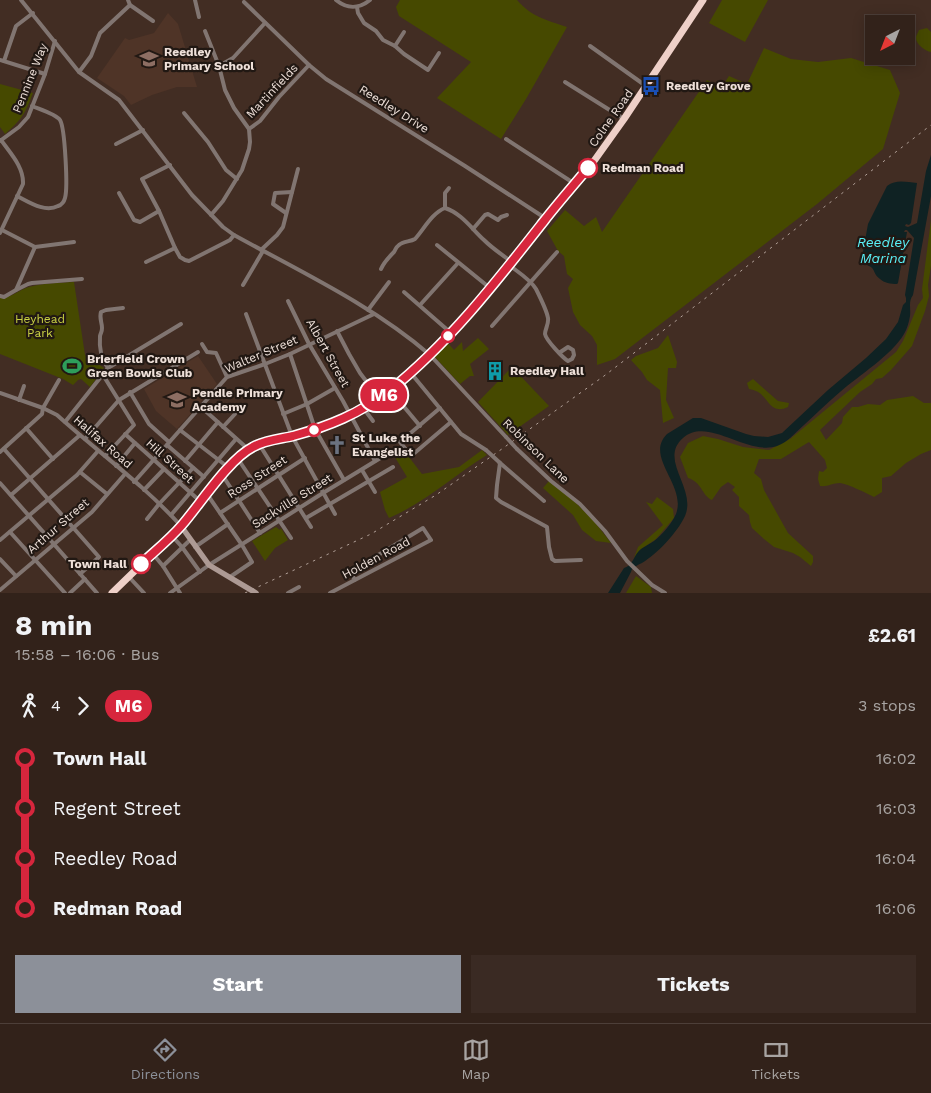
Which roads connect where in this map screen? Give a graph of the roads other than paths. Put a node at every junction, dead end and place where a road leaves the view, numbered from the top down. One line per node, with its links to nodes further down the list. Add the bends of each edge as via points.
1 (21, 0): 10 (street, Robinson Lane)
2 (201, 0): 7 (street)
3 (336, 0): 9 (street, via 342,5)
4 (370, 0): 9 (street)
5 (703, 0): 26 (highway, Colne Road)
6 (129, 2): 12 (street); 23 (street, via 100,33)
7 (196, 2): 11 (street)
8 (244, 2): 13 (street, Reedley Drive)
9 (357, 7): 17 (street, via 364,23)
10 (33, 13): 16 (street, Robinson Lane); 20 (street, via 16,26)
11 (199, 17)
12 (153, 21)
13 (265, 23): 21 (street, Reedley Drive); 22 (street, via 233,58)
14 (204, 31): 22 (street)
15 (404, 32): 17 (street)
16 (55, 42): 23 (street, Robinson Lane); 24 (street, Pennine Way)
17 (395, 46): 19 (street, via 428,70)
18 (590, 46): 26 (street)
19 (440, 53)
20 (2, 60): 24 (street)
21 (309, 65): 30 (street, Martinfields, via 260,122); 48 (street, Reedley Drive, via 326,79)
22 (219, 66): 30 (street, via 225,90)
23 (79, 72): 31 (street, Robinson Lane, via 119,100)
24 (45, 74): 27 (street, Pennine Way)
25 (565, 82): 29 (street)
26 (646, 86): 29 (highway, Colne Road)
27 (32, 106): 33 (street, Pennine Way, via 28,117); 42 (street, via 57,117 61,123 66,192 61,204 45,209)
28 (184, 113): 37 (street, via 226,170)
29 (624, 119): 38 (highway, Colne Road)
30 (248, 129): 37 (street, via 249,148)
31 (143, 130): 34 (street); 35 (street, Robinson Lane)
32 (506, 139): 38 (street)
33 (1, 141): 42 (street, via 23,176)
34 (116, 144)
35 (170, 165): 44 (street, via 142,179); 46 (street, Robinson Lane)
36 (298, 169): 40 (street)
37 (237, 179): 46 (street)
38 (575, 184): 48 (highway, Colne Road)
39 (449, 188): 43 (street, via 445,193)
40 (292, 192): 45 (street); 45 (street, via 275,193 273,204)
41 (118, 193): 44 (street, via 137,222)
42 (17, 196): 50 (street)
43 (445, 208): 49 (street); 61 (street, via 439,210 415,239 400,244)
44 (160, 211): 55 (street)
45 (286, 213): 56 (street, via 283,227)
46 (211, 215): 51 (street, Robinson Lane)
47 (507, 215): 49 (street, via 498,220 485,215)
48 (546, 218): 60 (highway, Colne Road)
49 (473, 229): 60 (street)
50 (1, 232): 54 (street)
51 (234, 235): 55 (street, via 189,261 180,257); 56 (street, Robinson Lane)
52 (74, 242): 54 (street)
53 (437, 244): 59 (street)
54 (35, 247): 67 (street)
55 (175, 248): 58 (street)
56 (262, 251): 65 (street); 73 (street, Robinson Lane)
57 (557, 252): 64 (street)
58 (146, 262)
59 (458, 262): 66 (street); 71 (street)
60 (510, 264): 64 (street); 66 (highway, Colne Road)
61 (381, 269)
62 (82, 279): 67 (street, via 32,283)
63 (389, 282): 73 (street)
64 (530, 283): 77 (street); 83 (street, via 535,287 548,318 545,334)
65 (243, 285)
66 (490, 288): 79 (highway, Colne Road)
67 (16, 290): 69 (street)
68 (404, 292): 71 (street)
69 (0, 296)
70 (288, 301): 81 (street, Albert Street)
71 (420, 305): 79 (street)
72 (123, 308): 87 (street, via 106,310 100,315 101,354)
73 (368, 310): 75 (street, Robinson Lane)
74 (246, 314): 86 (street)
75 (374, 314): 78 (street, Walter Street); 85 (street, Robinson Lane)
76 (181, 324): 87 (street)
77 (492, 326)
78 (337, 331): 81 (street, Walter Street); 97 (street, via 360,373)
79 (451, 333): 85 (highway, Colne Road)
80 (202, 344): 90 (street, via 207,352 216,353)
81 (310, 344): 84 (street, Walter Street); 93 (street, Albert Street)
82 (198, 352): 95 (street)
83 (559, 353)
84 (290, 354): 86 (street, Walter Street); 100 (street)
85 (430, 355): 88 (highway, Colne Road); 217 (street, Robinson Lane, bridge, via 517,449 580,504 627,561)
86 (265, 364): 90 (street, Walter Street); 106 (street)
87 (108, 368): 89 (street)
88 (410, 372): 94 (highway, Colne Road); 103 (street)
89 (103, 375): 99 (street); 109 (street)
90 (227, 377): 101 (street, Walter Street)
91 (59, 380): 102 (street)
92 (24, 386): 98 (street)
93 (335, 388): 100 (street); 107 (street, Albert Street)
94 (390, 390): 97 (highway, Colne Road); 112 (street)
95 (130, 392): 99 (street); 123 (street, via 149,424)
96 (0, 393): 98 (street, Halifax Road)
97 (379, 398): 104 (highway, Colne Road)
98 (19, 400): 102 (street, Halifax Road)
99 (119, 400): 117 (street, via 134,425); 120 (street)
100 (307, 404): 106 (street); 115 (street)
101 (201, 407): 110 (street); 116 (street, Walter Street)
102 (43, 408): 109 (street, Halifax Road); 114 (street, via 42,414)
103 (440, 408): 111 (street); 112 (street)
104 (364, 409): 107 (highway, Colne Road); 108 (street)
105 (235, 414): 113 (street)
106 (283, 414): 119 (street)
107 (351, 415): 115 (highway, Colne Road); 137 (street, Albert Street)
108 (372, 421)
109 (65, 422): 118 (street, Halifax Road)
110 (218, 422): 113 (street); 125 (street)
111 (451, 422): 112 (street, via 412,456 400,442); 138 (street, bridge, via 465,437)
112 (420, 426)
113 (223, 427): 121 (street)
114 (26, 428): 127 (street); 131 (street)
115 (315, 429): 119 (highway, Colne Road); 151 (street)
116 (180, 430): 123 (street, Walter Street); 125 (street)
117 (126, 434): 122 (street, Hill Street); 130 (street)
118 (80, 435): 120 (street, Halifax Road); 131 (street)
119 (292, 436): 124 (highway, Colne Road); 133 (street)
120 (85, 439): 128 (street, Halifax Road)
121 (236, 439): 126 (street); 135 (street)
122 (135, 443): 134 (street, Hill Street); 139 (street)
123 (168, 443): 134 (street, Walter Street); 136 (street)
124 (258, 444): 126 (highway, Colne Road); 147 (street)
125 (199, 445): 135 (street); 136 (street)
126 (248, 450): 132 (highway, Colne Road)
127 (2, 451): 150 (street)
128 (98, 451): 130 (street, Halifax Road); 145 (street)
129 (387, 454): 137 (street, Sackville Street)
130 (105, 456): 139 (street, Halifax Road)
131 (53, 458): 150 (street)
132 (238, 458): 142 (highway, Colne Road); 156 (street)
133 (305, 458): 147 (street, Ross Street); 160 (street)
134 (154, 460): 143 (street, Hill Street); 153 (street, Walter Street)
135 (218, 460): 142 (street); 149 (street)
136 (185, 461): 141 (street)
137 (375, 461): 144 (street, Sackville Street)
138 (499, 462): 166 (street); 195 (street, via 496,498 547,527 552,559)
139 (116, 466): 146 (street, Halifax Road)
140 (393, 467): 152 (street)
141 (193, 468): 149 (street); 155 (street)
142 (229, 468): 148 (highway, Colne Road)
143 (164, 469): 155 (street, Hill Street); 157 (street)
144 (362, 470): 151 (street, Sackville Street); 152 (street)
145 (80, 472): 161 (street); 164 (street)
146 (125, 474): 153 (street, Halifax Road); 161 (street, Arthur Street)
147 (278, 475): 156 (street, Ross Street); 170 (street)
148 (222, 476): 162 (highway, Colne Road); 165 (street)
149 (204, 477): 159 (street)
150 (30, 479): 163 (street); 164 (street)
151 (344, 480): 160 (street, Sackville Street)
152 (368, 481): 158 (street); 169 (street)
153 (134, 482): 157 (street, Halifax Road)
154 (0, 483): 163 (street)
155 (179, 483): 159 (street, Hill Street); 168 (street)
156 (258, 489): 165 (street, Ross Street); 177 (street)
157 (144, 490): 168 (street, Halifax Road)
158 (375, 492)
159 (190, 493): 167 (street, Hill Street); 173 (street)
160 (323, 493): 169 (street); 170 (street, Sackville Street)
161 (107, 494): 181 (street, Arthur Street)
162 (207, 494): 167 (highway, Colne Road); 171 (street)
163 (11, 496): 174 (street)
164 (48, 500): 174 (street); 181 (street)
165 (239, 501): 171 (street, Ross Street); 183 (street)
166 (544, 501)
167 (201, 502): 179 (highway, Colne Road)
168 (159, 504): 173 (street, Halifax Road); 176 (street)
169 (330, 504): 172 (street); 175 (street)
170 (299, 508): 175 (street); 177 (street, Sackville Street)
171 (220, 513): 178 (street)
172 (335, 514)
173 (171, 515): 179 (street, Halifax Road)
174 (29, 516): 182 (street); 188 (street)
175 (306, 518): 180 (street)
176 (147, 520)
177 (279, 521): 183 (street, Sackville Street); 185 (street)
178 (228, 524): 189 (street); 191 (street)
179 (181, 526): 184 (highway); 187 (main road)
180 (311, 526)
181 (73, 527): 188 (street, Arthur Street); 199 (street, via 99,557)
182 (10, 532): 186 (street); 194 (street)
183 (260, 533): 189 (street, Sackville Street)
184 (172, 536): 190 (street); 192 (highway)
185 (290, 538)
186 (0, 540)
187 (190, 540): 190 (street); 191 (main road)
188 (54, 543): 194 (street, Arthur Street); 199 (street)
189 (242, 545): 197 (street, Sackville Street); 202 (street, via 252,562)
190 (182, 547): 196 (street); 198 (street)
191 (195, 547): 197 (main road)
192 (153, 553): 196 (street); 201 (highway)
193 (0, 558): 200 (street)
194 (34, 560): 200 (street, Arthur Street); 208 (street)
195 (581, 560)
196 (163, 566): 207 (street)
197 (209, 566): 198 (street, Sackville Street); 202 (main road)
198 (200, 572): 207 (street, Sackville Street)
199 (80, 574): 203 (street)
200 (16, 576): 206 (street, Arthur Street)
201 (129, 577): 211 (highway); 212 (street)
202 (230, 578): 214 (main road)
203 (85, 580): 209 (street); 210 (street)
204 (355, 580): 204 (street, Holden Road, via 431,540 423,528 350,572); 216 (street, Holden Road)
205 (299, 586): 215 (street)
206 (0, 590)
207 (178, 591): 213 (street, Sackville Street)
208 (64, 593)
209 (71, 593)
210 (97, 593)
211 (112, 593)
212 (144, 593)
213 (170, 593)
214 (256, 593)
215 (288, 593)
216 (330, 593)
217 (665, 593)

